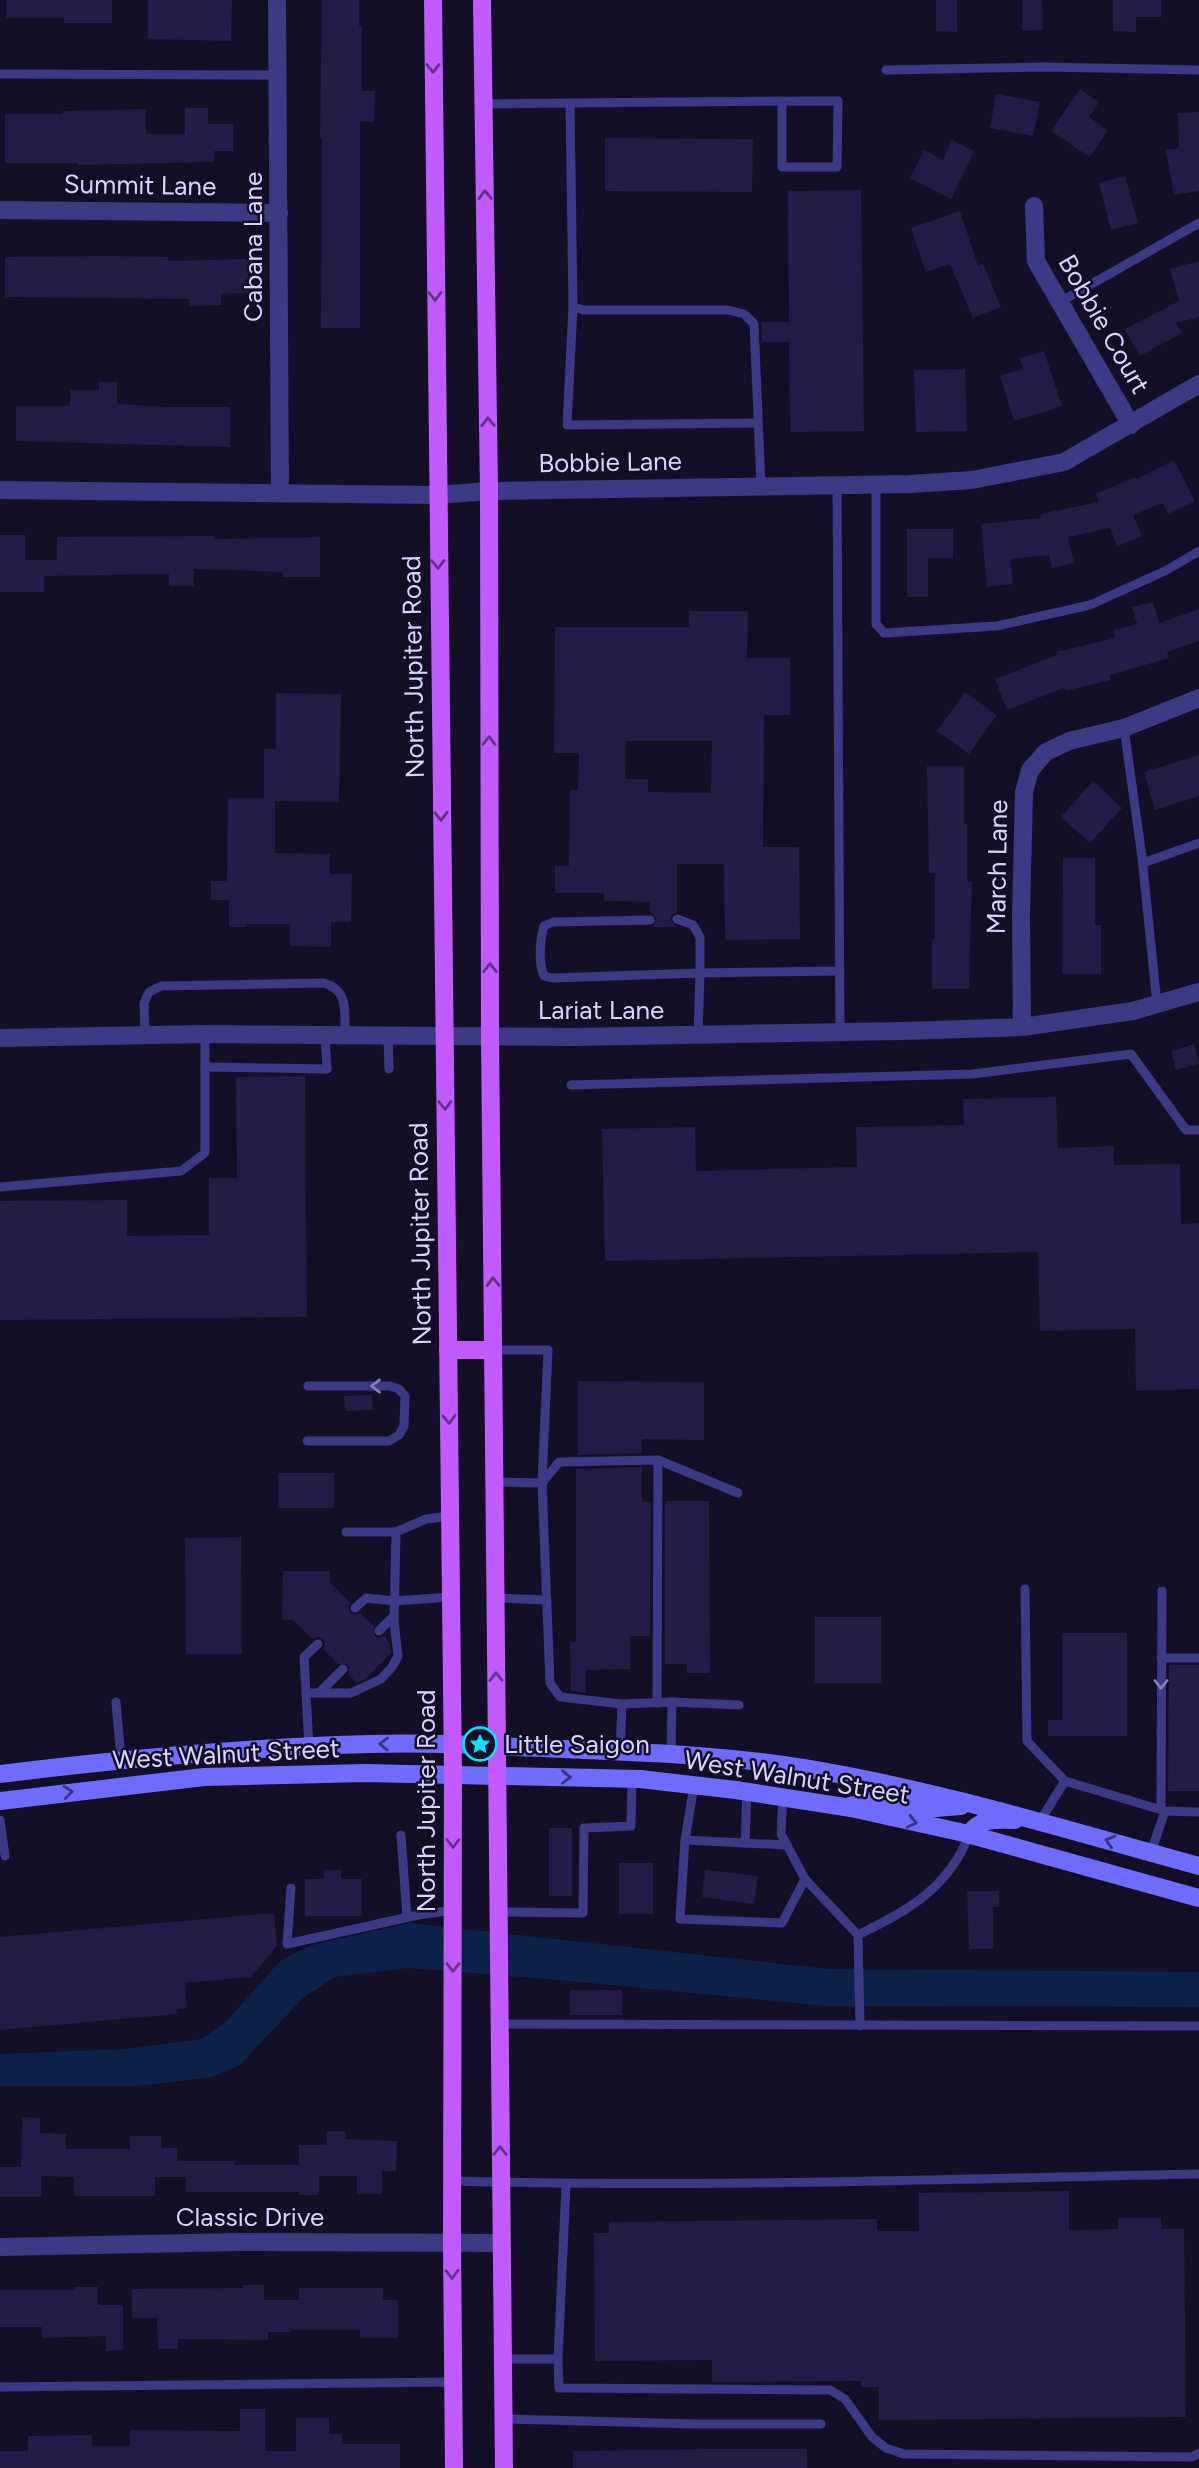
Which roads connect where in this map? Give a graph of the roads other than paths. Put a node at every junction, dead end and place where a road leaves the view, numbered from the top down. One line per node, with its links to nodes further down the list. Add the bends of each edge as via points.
1 (277, 0): 7 (street, Cabana Lane)
2 (433, 0): 26 (main road, North Jupiter Road, one-way to 26)
3 (482, 0): 10 (main road)
4 (886, 70): 5 (lane)
5 (1199, 70)
6 (0, 74): 7 (lane)
7 (278, 75): 13 (street, Cabana Lane)
8 (782, 101): 8 (lane, via 838,101 837,167 782,167); 9 (lane)
9 (570, 103): 10 (lane); 16 (lane)
10 (484, 104): 24 (main road, one-way to 10)
11 (1034, 206): 15 (street, Bobbie Court, via 1036,261)
12 (0, 210): 13 (street, Summit Lane)
13 (279, 213): 25 (street, Cabana Lane)
14 (1199, 223): 15 (lane)
15 (1060, 302): 19 (street, Bobbie Court)
16 (573, 307): 18 (lane, via 744,314 754,324); 18 (lane, via 567,425)
17 (1199, 384): 19 (street, Bobbie Lane)
18 (758, 423): 22 (lane)
19 (1131, 425): 21 (street, Bobbie Lane, via 1064,462 1027,471 972,480)
20 (837, 485): 21 (street, Bobbie Lane); 22 (street, Bobbie Lane); 34 (lane)
21 (876, 485): 27 (lane, via 876,624 884,633 996,626 1090,605)
22 (761, 486): 24 (street, Bobbie Lane)
23 (0, 490): 25 (street, Bobbie Lane)
24 (489, 491): 26 (street, Bobbie Lane); 47 (main road, one-way to 24)
25 (280, 493): 26 (street, Bobbie Lane)
26 (437, 495): 46 (main road, North Jupiter Road, one-way to 46)
27 (1199, 551)
28 (1199, 698): 29 (street, March Lane)
29 (1124, 728): 31 (lane); 38 (street, March Lane, via 1069,741 1046,752 1030,770 1024,792)
30 (1199, 843): 31 (lane)
31 (1143, 863): 37 (lane)
32 (677, 919): 35 (lane, via 693,925 700,937)
33 (650, 920): 35 (lane, via 544,926 541,970 552,978)
34 (840, 971): 35 (lane); 39 (lane)
35 (700, 973): 45 (lane)
36 (1199, 992): 37 (street, Lariat Lane)
37 (1157, 1004): 38 (street, Lariat Lane, via 1133,1012)
38 (1023, 1027): 39 (street, Lariat Lane)
39 (840, 1033): 45 (street, Lariat Lane)
40 (145, 1034): 41 (street, Lariat Lane); 43 (lane, via 144,1003 149,992 161,986 324,983 335,986 343,996); 48 (street, Lariat Lane)
41 (205, 1034): 42 (street, Lariat Lane); 49 (lane)
42 (325, 1035): 43 (street, Lariat Lane); 49 (lane, via 327,1069)
43 (345, 1035): 44 (street, Lariat Lane)
44 (388, 1036): 46 (street, Lariat Lane); 50 (lane)
45 (698, 1036): 47 (street, Lariat Lane)
46 (444, 1037): 47 (street, Lariat Lane); 54 (main road, North Jupiter Road, one-way to 54)
47 (490, 1037): 55 (main road, one-way to 47)
48 (0, 1038)
49 (205, 1067): 53 (lane, via 205,1153 181,1171)
50 (389, 1069)
51 (571, 1085): 52 (lane, via 973,1074 1131,1054 1186,1130)
52 (1199, 1130)
53 (0, 1187)
54 (448, 1350): 55 (main road); 62 (main road, North Jupiter Road, one-way to 62)
55 (493, 1350): 59 (main road); 60 (lane, via 548,1350)
56 (308, 1387): 57 (lane, one-way to 56, via 389,1441 404,1426 405,1396 390,1386)
57 (307, 1441)
58 (658, 1460): 60 (lane, via 559,1462); 61 (lane); 82 (lane)
59 (495, 1482): 60 (lane); 68 (main road)
60 (542, 1483): 69 (lane)
61 (738, 1493)
62 (450, 1516): 64 (lane, via 426,1519); 67 (main road, North Jupiter Road)
63 (346, 1532): 64 (lane)
64 (396, 1532): 70 (lane)
65 (1025, 1589): 95 (lane, via 1027,1741)
66 (1162, 1591): 75 (lane)
67 (451, 1597): 70 (lane); 85 (main road, North Jupiter Road)
68 (496, 1598): 69 (lane); 86 (main road, one-way to 68)
69 (547, 1600): 83 (lane, via 550,1683 560,1697)
70 (394, 1601): 71 (lane, via 366,1598); 72 (lane)
71 (355, 1608)
72 (394, 1616): 73 (lane); 79 (lane, via 398,1656 392,1668 381,1679 351,1693)
73 (379, 1631)
74 (318, 1644): 78 (lane, via 304,1657)
75 (1161, 1658): 76 (lane); 103 (lane, one-way to 103)
76 (1199, 1658)
77 (342, 1668): 79 (lane)
78 (306, 1693): 79 (lane); 87 (lane)
79 (319, 1693)
80 (116, 1702): 90 (lane)
81 (672, 1702): 82 (lane); 84 (lane); 89 (lane)
82 (657, 1703): 83 (lane)
83 (622, 1704): 88 (lane)
84 (739, 1705)
85 (453, 1745): 86 (main road, West Walnut Street); 87 (main road, West Walnut Street, one-way to 87); 92 (main road, North Jupiter Road)
86 (497, 1746): 88 (main road, West Walnut Street); 93 (main road)
87 (309, 1747): 90 (main road, West Walnut Street)
88 (620, 1752): 89 (main road, West Walnut Street)
89 (671, 1755): 101 (main road, West Walnut Street, via 799,1767)
90 (116, 1760): 91 (main road, West Walnut Street); 97 (main road, via 69,1772 26,1776)
91 (0, 1774)
92 (453, 1775): 93 (main road, West Walnut Street); 100 (main road, West Walnut Street, one-way to 92, via 204,1777); 120 (main road, North Jupiter Road, one-way to 120)
93 (498, 1776): 94 (main road, West Walnut Street, one-way to 94); 122 (main road)
94 (632, 1779): 96 (main road, West Walnut Street); 122 (lane, via 631,1826 584,1828 583,1913)
95 (1065, 1782): 103 (lane); 106 (lane)
96 (694, 1785): 98 (main road, West Walnut Street); 109 (lane)
97 (0, 1788)
98 (747, 1791): 99 (main road, West Walnut Street); 110 (lane)
99 (783, 1796): 102 (main road, West Walnut Street); 111 (lane, via 781,1833)
100 (0, 1801)
101 (965, 1801): 102 (main road, via 961,1807 941,1810 879,1799); 106 (main road, West Walnut Street)
102 (846, 1807): 108 (main road, West Walnut Street, one-way to 108)
103 (1163, 1810): 104 (lane); 112 (lane)
104 (1199, 1812)
105 (0, 1820): 113 (lane)
106 (1040, 1821): 108 (main road, via 982,1822); 112 (main road, West Walnut Street, one-way to 106)
107 (401, 1835): 121 (lane)
108 (970, 1835): 116 (main road, West Walnut Street); 123 (lane, via 935,1888 904,1913)
109 (685, 1840): 110 (lane); 115 (lane, via 680,1919 782,1923)
110 (745, 1843): 111 (lane)
111 (787, 1845): 115 (lane)
112 (1151, 1853): 114 (main road, West Walnut Street)
113 (5, 1856)
114 (1199, 1866)
115 (805, 1879): 123 (lane)
116 (1147, 1884): 118 (main road, via 1167,1882); 119 (main road, West Walnut Street)
117 (291, 1888): 121 (lane, via 287,1944)
118 (1199, 1891)
119 (1199, 1898)
120 (453, 1914): 121 (lane); 128 (main road, North Jupiter Road, one-way to 128)
121 (407, 1917)
122 (499, 1918): 124 (main road)
123 (858, 1935): 125 (lane)
124 (499, 2020): 125 (lane); 129 (main road, one-way to 124)
125 (860, 2021): 126 (lane)
126 (1199, 2026)
127 (1199, 2174): 130 (lane)
128 (452, 2181): 129 (lane); 131 (main road, North Jupiter Road)
129 (500, 2182): 130 (lane); 132 (main road)
130 (566, 2185): 135 (lane)
131 (452, 2243): 132 (street, Classic Drive); 133 (street, Classic Drive); 136 (main road, North Jupiter Road, one-way to 136)
132 (501, 2243): 134 (main road)
133 (0, 2247)
134 (503, 2359): 135 (lane); 138 (main road)
135 (558, 2359): 140 (lane, via 559,2388 830,2390 845,2399 872,2438 904,2454 1192,2457)
136 (453, 2382): 137 (lane); 141 (main road, North Jupiter Road)
137 (0, 2386)
138 (504, 2418): 139 (lane); 142 (main road)
139 (821, 2424)
140 (1199, 2452)
141 (454, 2468)
142 (504, 2468)

